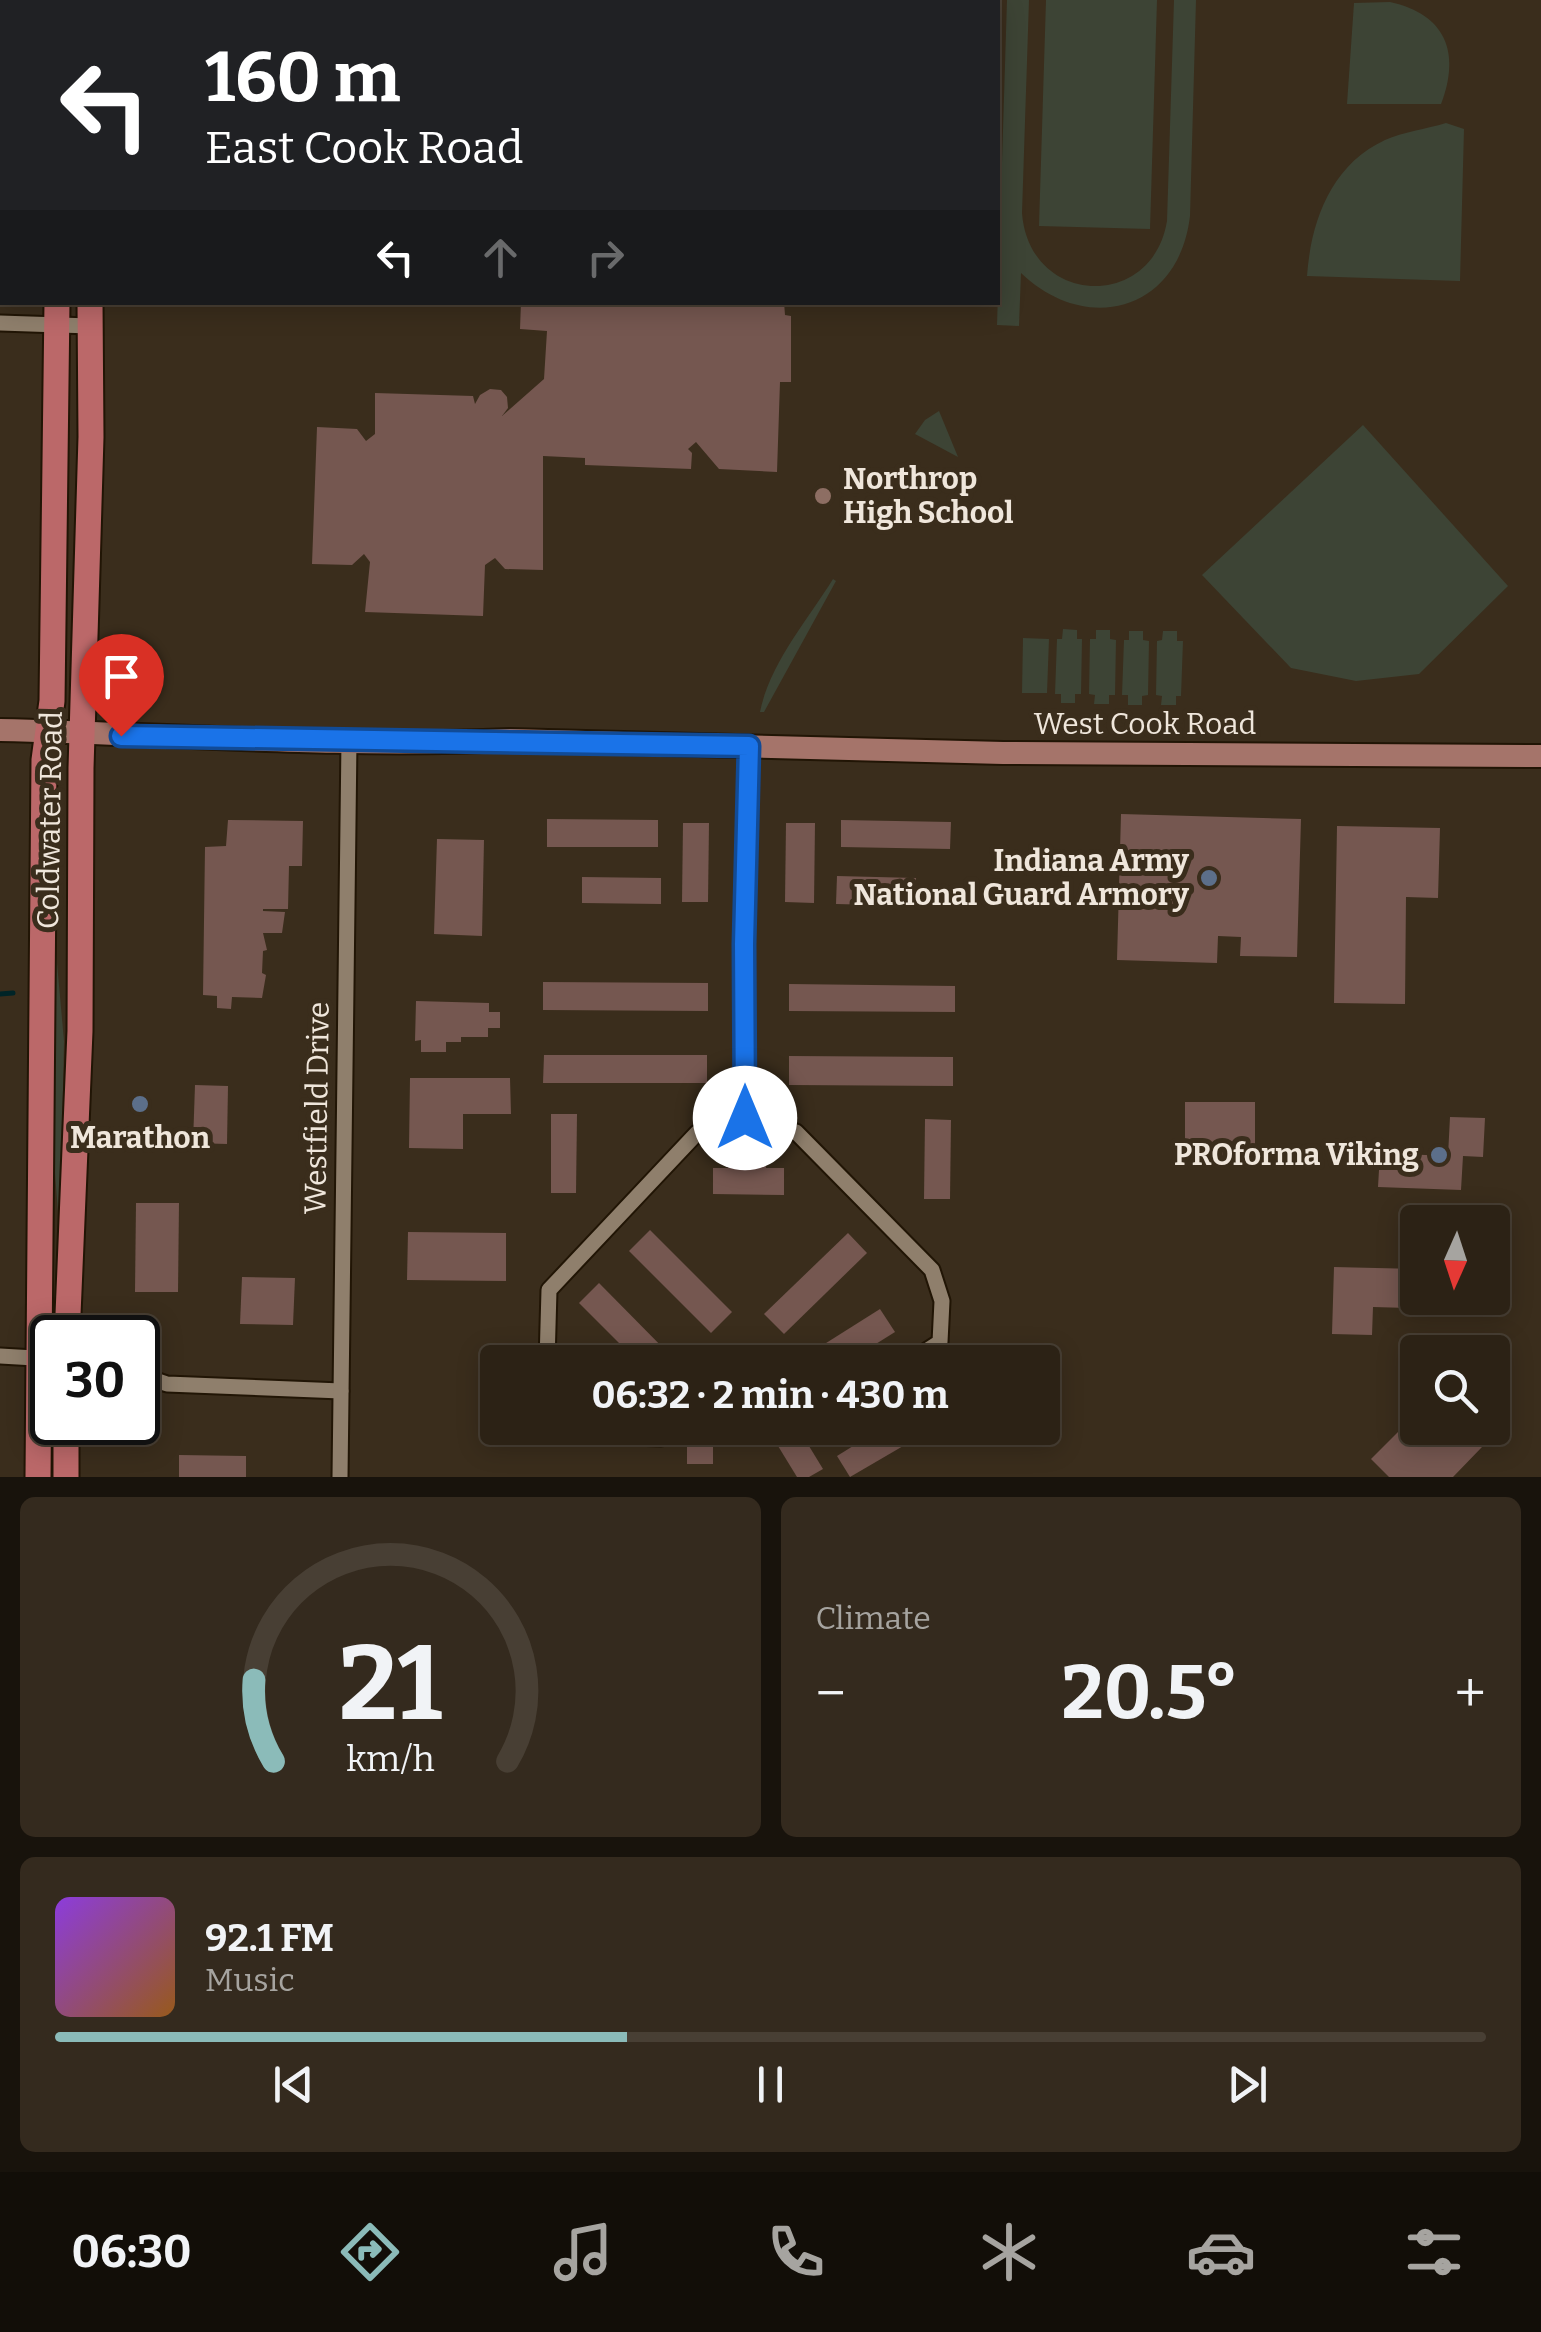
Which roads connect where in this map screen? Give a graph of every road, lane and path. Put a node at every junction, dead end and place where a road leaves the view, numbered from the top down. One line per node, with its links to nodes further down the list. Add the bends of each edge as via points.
1 (56, 314): 2 (street); 3 (street); 5 (main road, Coldwater Road)
2 (90, 314): 6 (main road, Coldwater Road)
3 (0, 322)
4 (0, 730): 5 (main road, West Cook Road)
5 (48, 731): 6 (main road, West Cook Road); 11 (main road, Coldwater Road)
6 (82, 733): 7 (main road, West Cook Road); 12 (main road, Coldwater Road, via 80,1031)
7 (349, 740): 8 (main road, West Cook Road); 18 (street, Westfield Drive)
8 (749, 746): 9 (main road, West Cook Road); 10 (street)
9 (1541, 756)
10 (745, 1118): 13 (street, via 698,1134 549,1290); 14 (street, via 796,1132 932,1270 942,1301)
11 (45, 1315)
12 (68, 1315)
13 (547, 1345)
14 (935, 1345)
15 (0, 1356): 16 (street)
16 (30, 1358)
17 (160, 1382): 18 (street)
18 (341, 1391): 23 (street, Westfield Drive)
19 (40, 1445): 21 (main road, Coldwater Road)
20 (66, 1445): 22 (main road)
21 (38, 1477)
22 (66, 1477)
23 (340, 1477)

